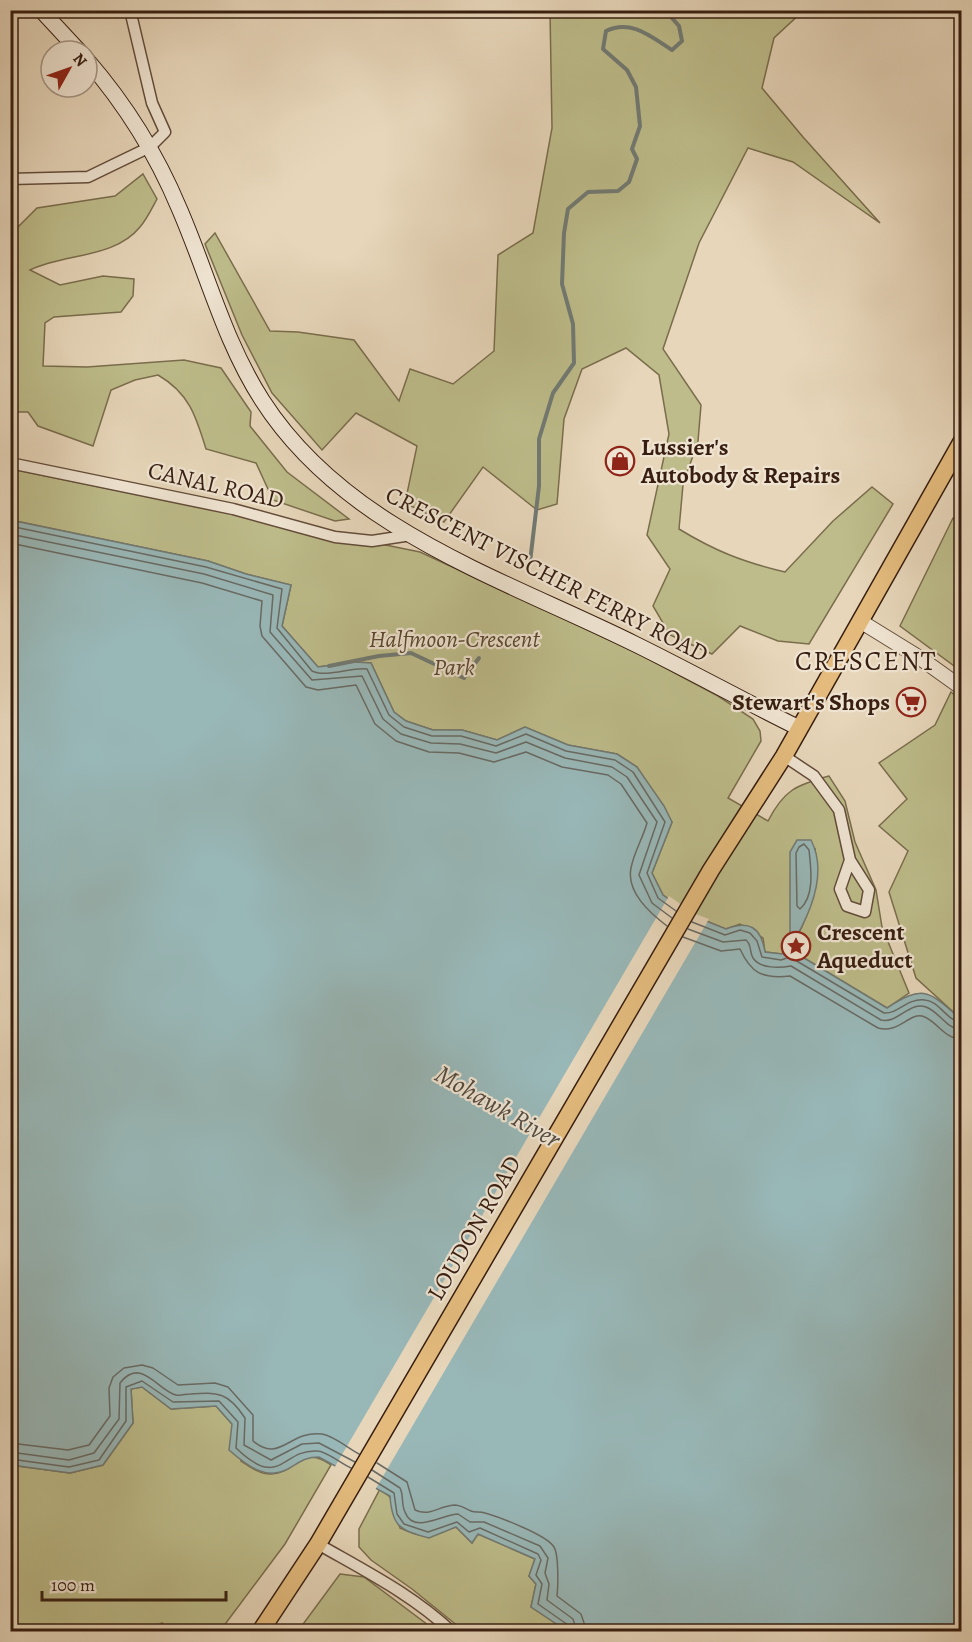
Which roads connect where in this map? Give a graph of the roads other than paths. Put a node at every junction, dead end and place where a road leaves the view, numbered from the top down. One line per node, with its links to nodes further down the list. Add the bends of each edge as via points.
1 (41, 10): 3 (main road)
2 (130, 10): 5 (street, via 152,103 165,132)
3 (68, 39)
4 (99, 75): 5 (main road, CRESCENT VISCHER FERRY ROAD)
5 (150, 147): 6 (street, via 88,177); 9 (main road, CRESCENT VISCHER FERRY ROAD, via 179,207 233,350 263,402 325,476)
6 (10, 179)
7 (962, 441): 10 (main road, LOUDON ROAD)
8 (10, 463): 9 (street, CANAL ROAD, via 233,509 335,537 372,541)
9 (411, 535): 12 (main road, CRESCENT VISCHER FERRY ROAD)
10 (860, 621): 11 (street); 12 (main road, LOUDON ROAD)
11 (962, 688)
12 (799, 728): 13 (main road, LOUDON ROAD)
13 (784, 756): 14 (street, via 814,776 833,800 839,810); 15 (main road, LOUDON ROAD, via 711,870)
14 (850, 860)
15 (318, 1544): 16 (main road, LOUDON ROAD); 17 (street, via 396,1588)
16 (260, 1632)
17 (452, 1632)

